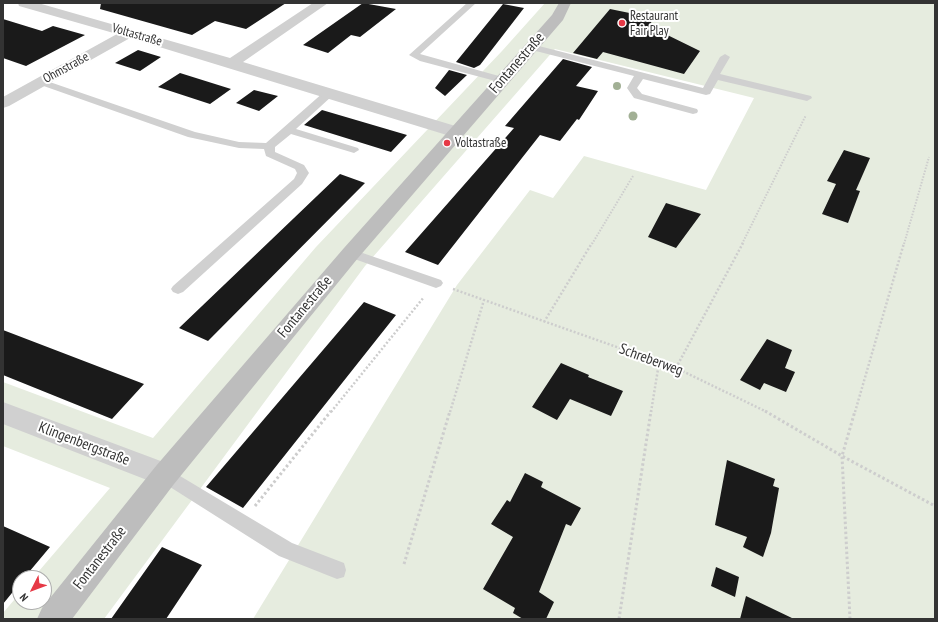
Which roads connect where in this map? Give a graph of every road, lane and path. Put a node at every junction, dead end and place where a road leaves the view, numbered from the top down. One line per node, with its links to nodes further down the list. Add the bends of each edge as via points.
1 (24, 3): 5 (street, Voltastraße)
2 (322, 3): 8 (street)
3 (472, 3): 11 (lane, via 414,55)
4 (565, 3): 6 (street, Fontanestraße, via 558,17)
5 (129, 33): 8 (street, Voltastraße); 12 (street, Ohmstraße)
6 (531, 47): 9 (lane); 11 (street, Fontanestraße)
7 (725, 57): 10 (lane)
8 (232, 63): 13 (street, Voltastraße)
9 (640, 75): 10 (lane, via 706,92); 16 (lane, via 632,88 638,96)
10 (715, 76): 14 (lane)
11 (502, 80): 19 (street, Fontanestraße)
12 (41, 82): 15 (street, Ohmstraße); 20 (lane, via 192,135 239,145)
13 (328, 94): 18 (lane); 19 (street, Voltastraße)
14 (807, 98)
15 (3, 103)
16 (692, 111)
17 (806, 115): 30 (path, via 756,218)
18 (289, 130): 20 (lane); 21 (lane)
19 (456, 132): 24 (street, Fontanestraße)
20 (269, 146): 26 (lane, via 270,154 300,167 303,173 298,181)
21 (354, 150)
22 (929, 157): 32 (path)
23 (633, 176): 28 (path)
24 (351, 253): 25 (lane); 33 (street, Fontanestraße)
25 (436, 283): 27 (path, Schreberweg); 35 (path)
26 (178, 289)
27 (484, 300): 28 (path, Schreberweg); 36 (path)
28 (544, 322): 29 (path, Schreberweg)
29 (659, 362): 30 (path, Schreberweg); 39 (path)
30 (676, 368): 32 (path, Schreberweg, via 766,412)
31 (3, 413): 33 (street, Klingenbergstraße)
32 (842, 456): 34 (path, Schreberweg); 40 (path)
33 (165, 475): 35 (lane); 38 (street, Fontanestraße)
34 (935, 506)
35 (241, 522): 37 (lane, via 286,550)
36 (404, 564)
37 (337, 570)
38 (53, 619)
39 (619, 619)
40 (850, 619)

